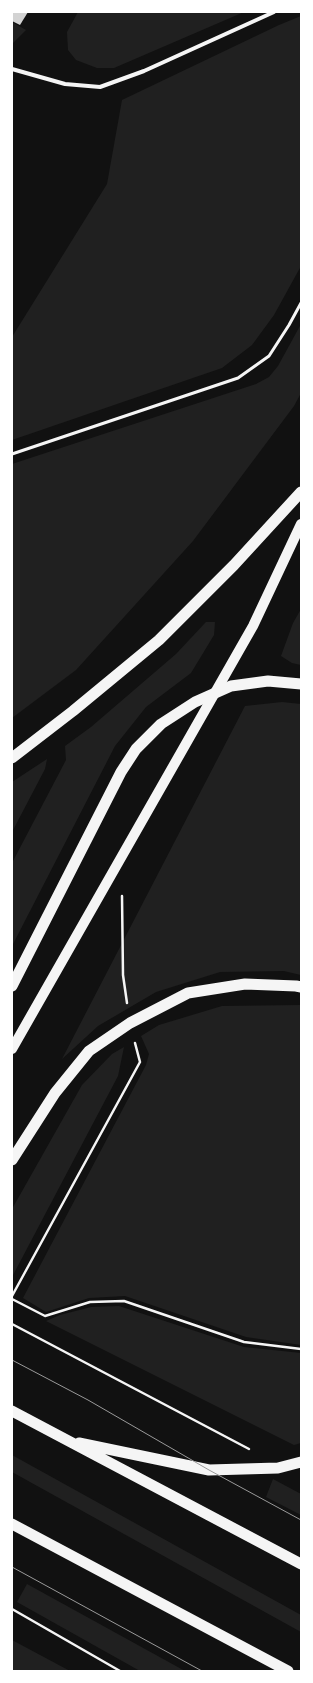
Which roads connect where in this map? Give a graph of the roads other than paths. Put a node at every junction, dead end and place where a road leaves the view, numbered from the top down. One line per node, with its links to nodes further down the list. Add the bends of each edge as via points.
1 (274, 12): 2 (street, via 144,71 100,87 65,84)
2 (12, 69)
3 (301, 303): 4 (lane, via 269,356 238,378)
4 (12, 454)
5 (301, 492): 8 (highway, via 234,565 159,640)
6 (301, 524): 11 (main road, via 253,626)
7 (301, 684): 9 (highway, via 268,681 231,686 195,702 161,724 136,749 121,772)
8 (12, 758)
9 (12, 986)
10 (301, 987): 12 (highway, via 245,984 188,993 130,1023 89,1051 55,1093)
11 (12, 1049)
12 (12, 1160)
13 (12, 1411): 14 (highway)
14 (67, 1440): 15 (highway, via 209,1470 283,1466); 17 (highway)
15 (301, 1462)
16 (16, 1526): 18 (highway)
17 (301, 1564)
18 (288, 1671)

